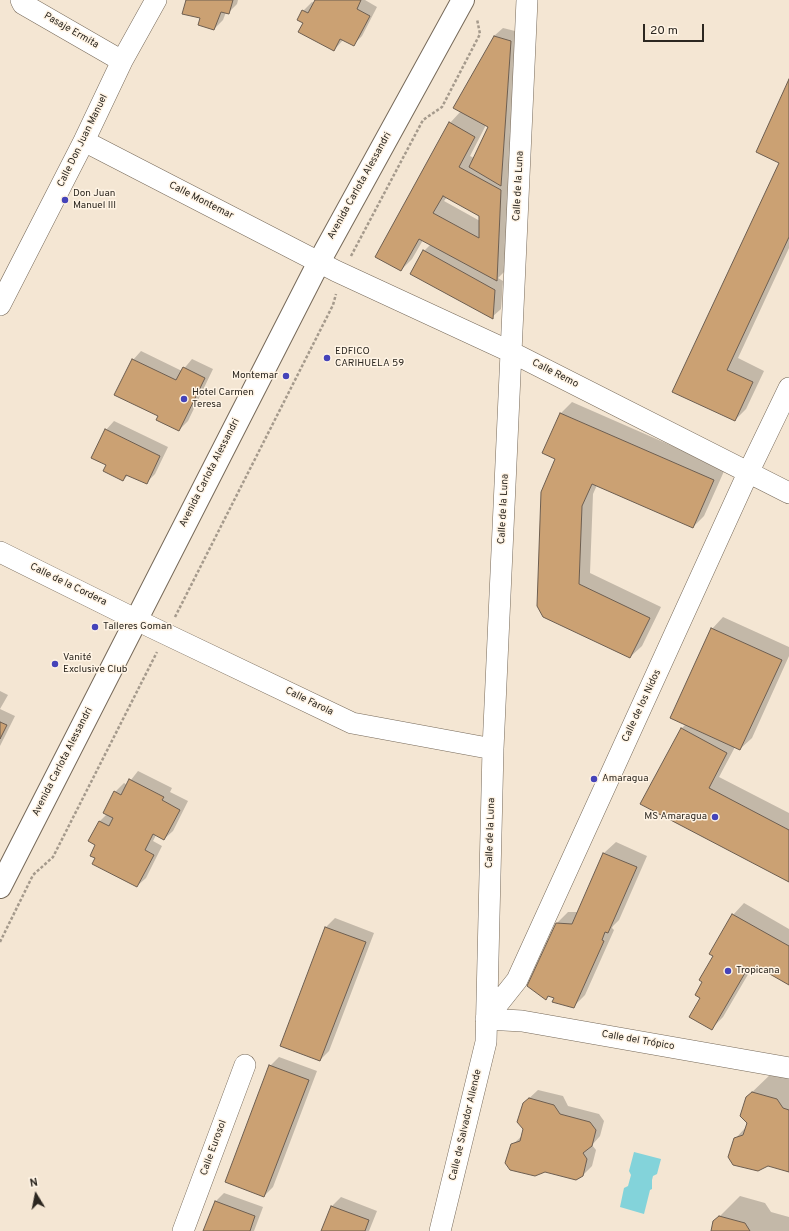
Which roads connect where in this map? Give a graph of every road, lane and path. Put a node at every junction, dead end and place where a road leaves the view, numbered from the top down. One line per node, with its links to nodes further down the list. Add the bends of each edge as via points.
1 (21, 0): 5 (street, Pasaje Ermita, via 23,4)
2 (156, 0): 5 (street, Calle Don Juan Manuel)
3 (527, 0): 10 (street, Calle de la Luna)
4 (470, 8): 7 (main road, Avenida Carlota Alessandri); 8 (path, via 480,34 442,107 423,120)
5 (122, 61): 6 (street, Calle Don Juan Manuel)
6 (84, 141): 7 (street, Calle Montemar); 9 (street, Calle Don Juan Manuel)
7 (319, 262): 8 (street, Calle Remo); 15 (main road, Avenida Carlota Alessandri)
8 (342, 274): 10 (street, Calle Remo); 16 (path, via 333,305)
9 (0, 305)
10 (511, 352): 12 (street, Calle Remo); 17 (street, Calle de la Luna)
11 (789, 388): 12 (street, Calle de los Nidos)
12 (748, 473): 13 (street, Calle Remo); 20 (street, Calle de los Nidos, via 517,980)
13 (789, 493)
14 (0, 552): 15 (street, Calle de la Cordera)
15 (136, 619): 16 (street, Calle Farola); 18 (main road, Avenida Carlota Alessandri)
16 (166, 634): 17 (street, Calle Farola, via 352,723); 19 (path, via 53,857 34,875)
17 (493, 749): 20 (street, Calle de la Luna)
18 (0, 887)
19 (0, 942)
20 (486, 1019): 22 (street, Calle del Trópico, via 522,1021); 24 (street, Calle de Salvador Allende, via 486,1042)
21 (245, 1065): 23 (street, Calle Eurosol)
22 (789, 1068)
23 (183, 1231)
24 (440, 1231)

